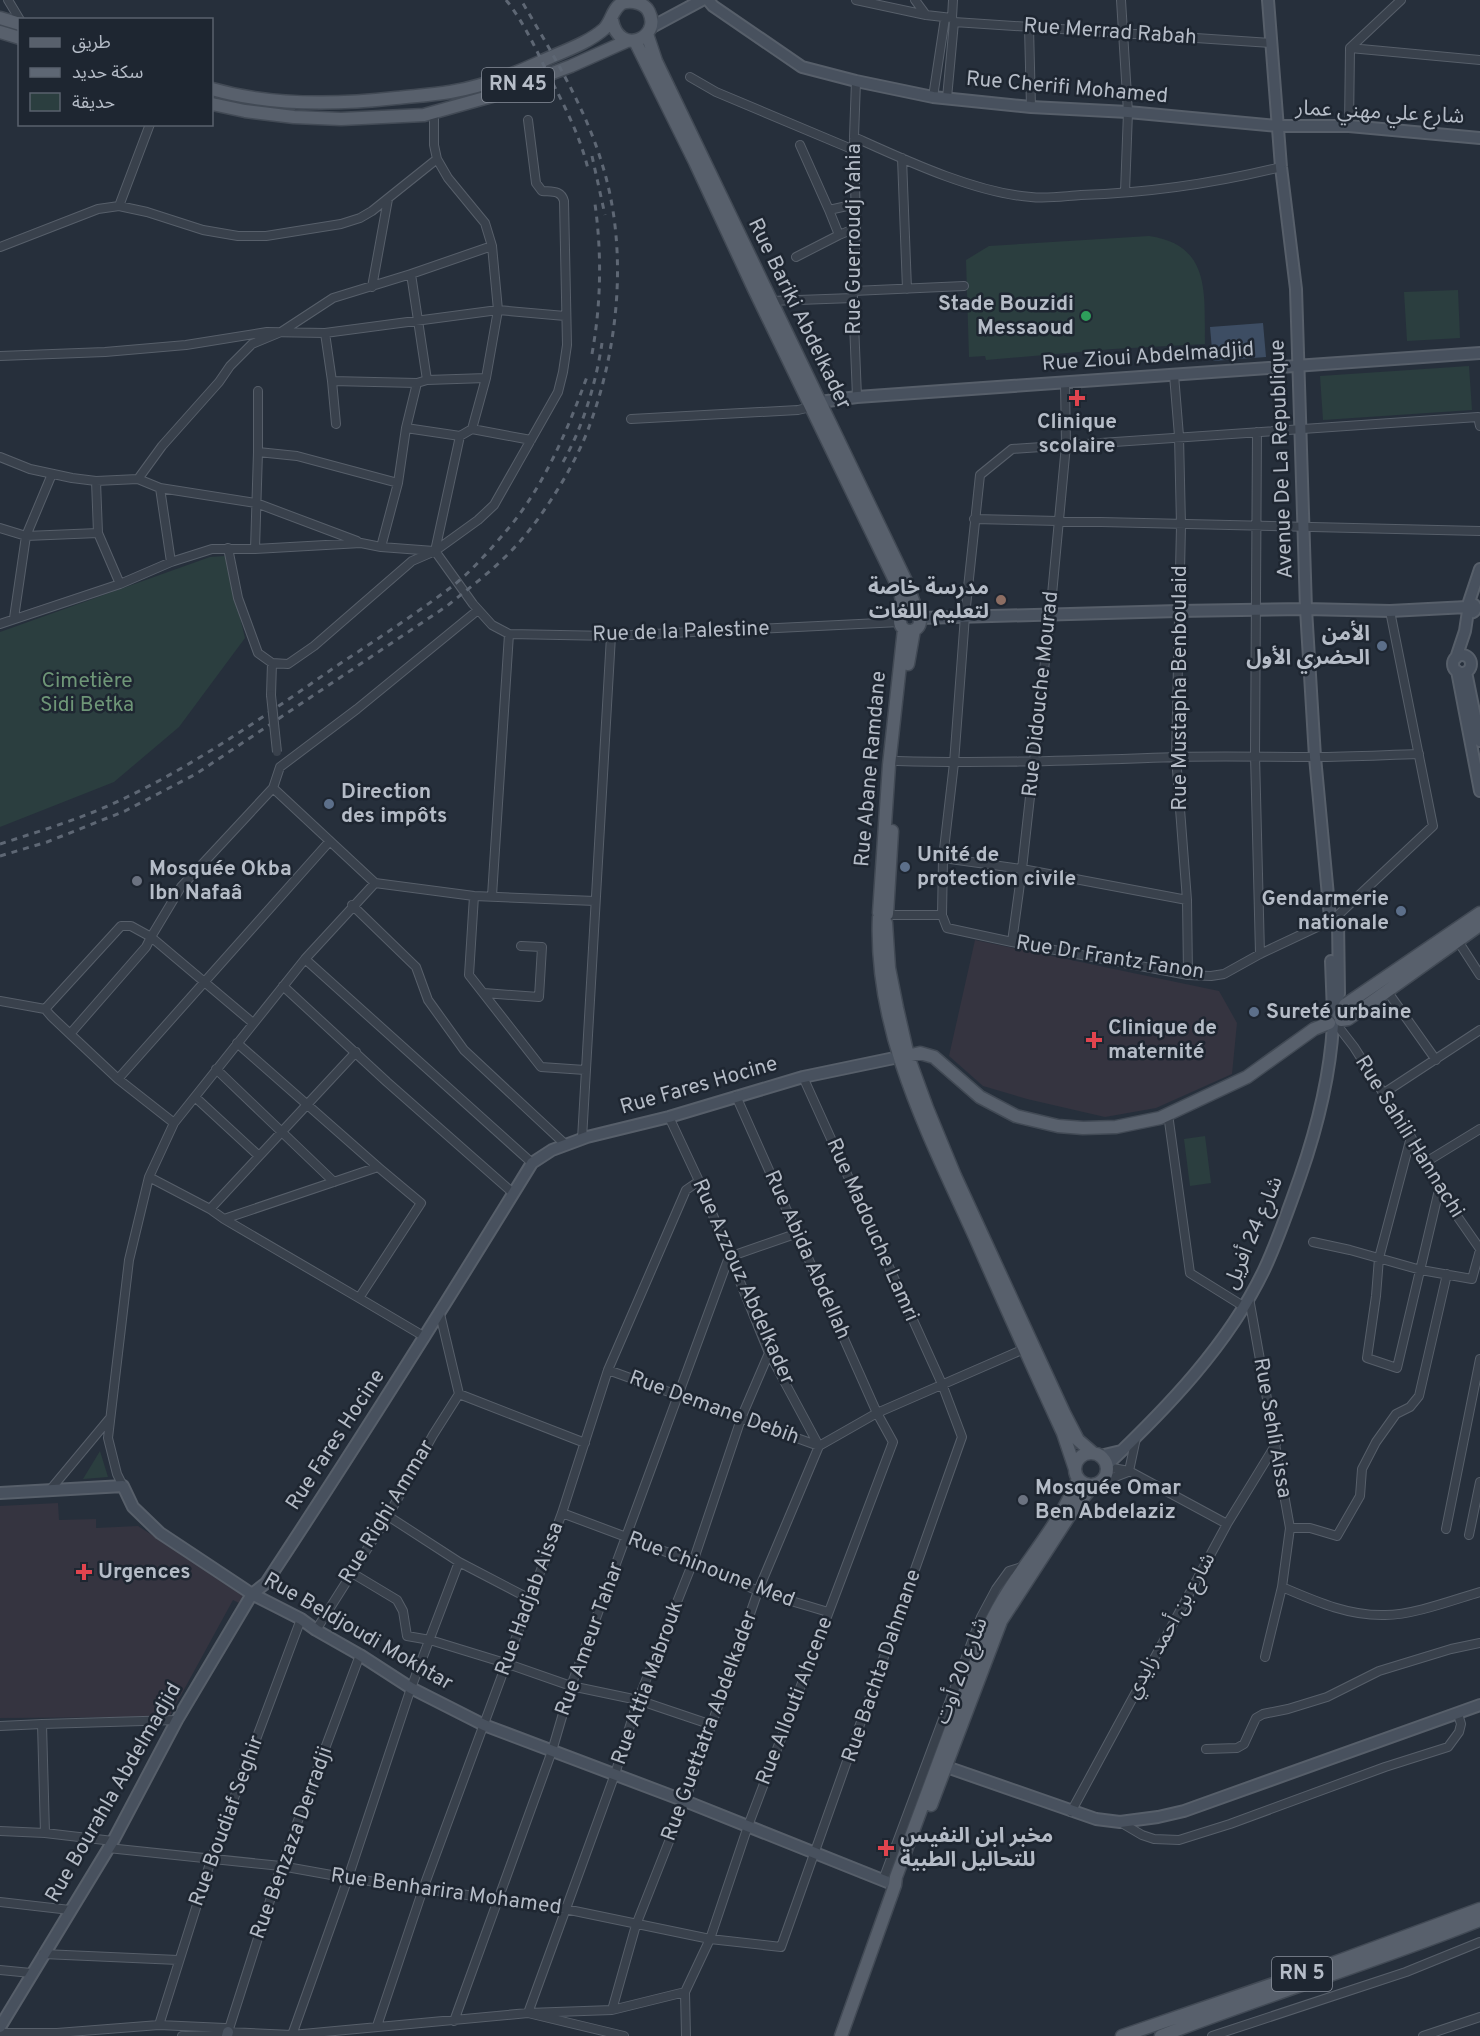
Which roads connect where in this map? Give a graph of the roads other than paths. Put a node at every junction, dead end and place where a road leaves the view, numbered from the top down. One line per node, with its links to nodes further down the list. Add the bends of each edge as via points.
1 (8, 0): 13 (street)
2 (702, 0): 18 (street)
3 (708, 0): 27 (street, Rue Cherifi Mohamed, via 802,67)
4 (856, 0): 11 (street, Rue Merrad Rabah)
5 (915, 0): 11 (street)
6 (953, 0): 14 (street)
7 (1121, 0): 20 (street)
8 (1268, 0): 23 (street, Avenue De La Republique)
9 (1401, 0): 24 (street)
10 (629, 1): 15 (main road, via 613,13); 18 (main road, via 642,4 649,11)
11 (926, 15): 14 (street, Rue Merrad Rabah)
12 (0, 18): 16 (main road)
13 (19, 18)
14 (950, 19): 17 (street, Rue Merrad Rabah); 31 (street); 32 (street)
15 (612, 20): 22 (main road, via 620,38); 29 (main road, RN 45, via 586,41 527,68 468,88)
16 (18, 23)
17 (1029, 27): 20 (street, Rue Merrad Rabah); 34 (street)
18 (649, 31): 22 (main road); 64 (main road, Rue Bariki Abdelkader, via 656,61)
19 (0, 32): 21 (main road)
20 (1123, 33): 23 (street, Rue Merrad Rabah); 36 (street)
21 (18, 37)
22 (631, 41): 35 (main road, RN 45, via 492,96); 81 (main road, Rue Bariki Abdelkader)
23 (1271, 42): 40 (street, Avenue De La Republique)
24 (1350, 48): 25 (street); 41 (street)
25 (1480, 60)
26 (690, 77): 45 (street, via 716,92)
27 (856, 81): 31 (street, Rue Cherifi Mohamed); 42 (street, Rue Guerroudj Yahia)
28 (213, 88): 30 (main road, RN 45, via 248,97 315,103)
29 (436, 94): 30 (main road, RN 45); 35 (main road, via 441,104)
30 (404, 97): 37 (main road)
31 (933, 97): 32 (street, Rue Cherifi Mohamed)
32 (947, 98): 34 (street, Rue Cherifi Mohamed)
33 (213, 104): 37 (main road, RN 45, via 294,117)
34 (1031, 107): 36 (street, Rue Cherifi Mohamed)
35 (437, 112): 37 (main road, RN 45); 47 (street)
36 (1128, 112): 40 (street, Rue Cherifi Mohamed); 49 (street)
37 (405, 116)
38 (528, 120): 66 (street, via 536,183 542,191 558,192 564,201)
39 (149, 126): 52 (street)
40 (1277, 126): 41 (street, شارع علي مهني عمار); 48 (street, Avenue De La Republique)
41 (1349, 126): 43 (street, شارع علي مهني عمار)
42 (854, 137): 45 (street, Rue Guerroudj Yahia); 46 (street)
43 (1480, 138)
44 (800, 145): 53 (street)
45 (854, 150): 51 (street, Rue Guerroudj Yahia)
46 (902, 158): 49 (street, via 977,187 1032,198); 62 (street)
47 (437, 159): 50 (street); 56 (street, via 484,223)
48 (1281, 167): 49 (street); 72 (street, Avenue De La Republique, via 1296,289)
49 (1125, 192)
50 (388, 199): 52 (street, via 350,222 258,236 203,230); 61 (street)
51 (856, 204): 53 (street); 54 (street, Rue Guerroudj Yahia)
52 (118, 206): 57 (street, via 98,209)
53 (829, 210): 55 (street)
54 (856, 228): 55 (street); 63 (street, Rue Guerroudj Yahia)
55 (839, 235): 58 (street)
56 (492, 246): 59 (street); 65 (street)
57 (0, 247)
58 (796, 257)
59 (411, 274): 61 (street); 67 (street)
60 (964, 286): 62 (street)
61 (372, 287): 68 (street, via 333,298)
62 (907, 289): 63 (street)
63 (853, 295): 64 (street); 80 (street, Rue Guerroudj Yahia)
64 (771, 301): 81 (main road, Rue Bariki Abdelkader)
65 (498, 310): 66 (street); 67 (street); 74 (street)
66 (566, 316): 91 (street, via 567,345 558,392)
67 (419, 321): 69 (street); 75 (street)
68 (281, 332): 69 (street); 71 (street, via 105,352); 96 (street, via 252,344 230,366)
69 (325, 333): 76 (street)
70 (1480, 353): 72 (street, Rue Zioui Abdelmadjid)
71 (0, 356)
72 (1300, 366): 73 (street, Rue Zioui Abdelmadjid); 86 (street, Avenue De La Republique)
73 (1174, 375): 78 (street, Rue Zioui Abdelmadjid); 90 (street, Rue Mustapha Benboulaid)
74 (486, 378): 75 (street); 87 (street)
75 (427, 380): 77 (street)
76 (332, 381): 77 (street); 83 (street)
77 (417, 383): 85 (street)
78 (1065, 383): 80 (street, Rue Zioui Abdelmadjid); 92 (street, Rue Didouche Mourad)
79 (258, 391): 93 (street)
80 (857, 397): 81 (street, Rue Zioui Abdelmadjid)
81 (816, 405): 82 (street, via 798,410); 128 (main road, Rue Bariki Abdelkader, via 900,591)
82 (631, 419)
83 (336, 424)
84 (1480, 426): 86 (street, via 1478,417)
85 (406, 428): 89 (street); 98 (street)
86 (1300, 428): 88 (street); 105 (street, Avenue De La Republique)
87 (472, 429): 89 (street); 91 (street)
88 (1257, 432): 90 (street); 104 (street)
89 (460, 436): 114 (street)
90 (1179, 436): 92 (street); 103 (street, Rue Mustapha Benboulaid)
91 (531, 440): 114 (street, via 494,505)
92 (1066, 445): 101 (street, via 1012,449 988,468 980,475); 102 (street, Rue Didouche Mourad)
93 (258, 452): 98 (street, via 297,456); 100 (street)
94 (0, 457): 95 (street)
95 (52, 474): 97 (street); 109 (street)
96 (138, 479): 97 (street); 99 (street)
97 (96, 481): 108 (street)
98 (398, 483): 111 (street)
99 (160, 488): 100 (street); 115 (street)
100 (256, 502): 110 (street); 113 (street)
101 (974, 519): 102 (street); 125 (street)
102 (1058, 521): 103 (street); 126 (street, Rue Didouche Mourad)
103 (1181, 525): 104 (street); 121 (street, Rue Mustapha Benboulaid)
104 (1258, 527): 105 (street); 122 (street)
105 (1303, 527): 107 (street); 120 (street, Avenue De La Republique)
106 (0, 528): 109 (street)
107 (1480, 531)
108 (98, 533): 109 (street); 117 (street)
109 (26, 536): 127 (street)
110 (361, 543): 111 (street); 113 (street)
111 (381, 547): 114 (street)
112 (228, 548): 113 (street); 115 (street); 133 (street, via 238,598 258,653)
113 (255, 549)
114 (435, 551): 118 (street); 133 (street, via 412,561 288,664)
115 (171, 562): 117 (street)
116 (1480, 569): 119 (street)
117 (120, 584): 127 (street)
118 (476, 607): 130 (street, via 492,625); 145 (street, via 357,709)
119 (1472, 607): 123 (street); 132 (street)
120 (1306, 609): 122 (street); 123 (street); 141 (street, Avenue De La Republique)
121 (1178, 611): 122 (street); 126 (street); 140 (street, Rue Mustapha Benboulaid)
122 (1257, 611): 139 (street)
123 (1390, 611): 138 (street)
124 (0, 615): 127 (street)
125 (965, 616): 126 (street); 128 (street); 144 (street)
126 (1050, 616): 143 (street, Rue Didouche Mourad)
127 (14, 618): 129 (street)
128 (909, 621): 131 (street, Rue de la Palestine); 142 (main road, Rue Abane Ramdane); 158 (main road, Rue Abane Ramdane, via 890,765)
129 (0, 624)
130 (508, 634): 131 (street, Rue de la Palestine); 153 (street)
131 (611, 636): 155 (street)
132 (1468, 658): 134 (street, via 1471,663); 134 (street, via 1454,666)
133 (272, 663): 145 (street, bridge, via 271,695)
134 (1464, 671): 135 (street); 136 (street); 147 (street)
135 (1480, 673)
136 (1478, 716): 137 (street)
137 (1480, 741)
138 (1419, 754): 141 (street); 160 (street, Rue Dr Frantz Fanon, via 1433,826)
139 (1255, 756): 140 (street); 141 (street); 166 (street)
140 (1176, 757): 143 (street); 154 (street, Rue Mustapha Benboulaid)
141 (1315, 757): 160 (street, Avenue De La Republique)
142 (897, 761): 144 (street); 158 (main road, Rue Abane Ramdane)
143 (1034, 761): 144 (street); 150 (street, Rue Didouche Mourad)
144 (954, 763): 149 (street)
145 (280, 767): 146 (street)
146 (273, 788): 148 (street); 162 (street, via 181,887)
147 (1480, 791)
148 (329, 842): 151 (street); 171 (street)
149 (944, 858): 150 (street); 159 (street)
150 (1022, 869): 154 (street); 164 (street, Rue Didouche Mourad)
151 (375, 883): 152 (street); 156 (street, Rue Beldjoudi Mokhtar)
152 (474, 896): 153 (street); 174 (street, via 469,975)
153 (492, 896): 155 (street)
154 (1186, 900): 168 (street, Rue Mustapha Benboulaid)
155 (595, 901): 186 (street)
156 (352, 905): 167 (street, Rue Beldjoudi Mokhtar); 200 (street, via 416,967 428,1000 465,1050)
157 (1480, 913): 170 (main road)
158 (883, 915): 159 (street); 183 (main road, Rue Abane Ramdane)
159 (942, 915): 164 (street, Rue Dr Frantz Fanon, via 947,928)
160 (1333, 919): 166 (street, Rue Dr Frantz Fanon); 177 (street, شارع 24 أفريل, via 1339,993)
161 (1480, 926): 163 (main road, Rue Fares Hocine)
162 (151, 937): 171 (street); 176 (street, via 131,926 121,926); 180 (street)
163 (1458, 941): 169 (street); 173 (main road, Rue Fares Hocine)
164 (1011, 942): 168 (street, Rue Dr Frantz Fanon)
165 (521, 946): 174 (street, via 542,947 539,997)
166 (1260, 954): 168 (street, Rue Dr Frantz Fanon, via 1224,974)
167 (304, 959): 172 (street, Rue Beldjoudi Mokhtar); 203 (street)
168 (1188, 975)
169 (1480, 975)
170 (1380, 981): 173 (street); 177 (main road, via 1345,1005)
171 (206, 982): 178 (street); 188 (street)
172 (283, 986): 178 (street, Rue Beldjoudi Mokhtar); 182 (street)
173 (1388, 992): 177 (main road, Rue Fares Hocine, via 1348,1019); 184 (street)
174 (484, 993): 186 (street, via 542,1067)
175 (0, 1001): 176 (street)
176 (45, 1009): 180 (street)
177 (1336, 1019): 189 (street, Rue Sahili Hannachi); 193 (main road, Rue Fares Hocine, via 1314,1029 1248,1077); 221 (street, شارع 24 أفريل, via 1314,1132 1279,1234)
178 (252, 1023): 181 (street, Rue Beldjoudi Mokhtar)
179 (1480, 1030): 184 (street)
180 (70, 1034): 188 (street)
181 (237, 1043): 185 (street, Rue Beldjoudi Mokhtar); 192 (street)
182 (356, 1052): 192 (street); 209 (street)
183 (904, 1056): 187 (street, Rue Fares Hocine); 193 (main road, Rue Fares Hocine, via 920,1053 934,1057 980,1097 1035,1122 1101,1128 1132,1125); 224 (main road, via 914,1100); 238 (main road, via 1071,1427 1078,1440)
184 (1436, 1060): 189 (street)
185 (216, 1069): 190 (street, Rue Beldjoudi Mokhtar); 197 (street)
186 (585, 1070): 199 (street)
187 (803, 1077): 191 (street, Rue Fares Hocine); 228 (street, Rue Madouche Lamri)
188 (118, 1079): 195 (street)
189 (1384, 1094): 198 (street, Rue Sahili Hannachi)
190 (195, 1096): 195 (street, Rue Beldjoudi Mokhtar); 201 (street)
191 (736, 1096): 194 (street, Rue Fares Hocine); 212 (street, Rue Abida Abdellah)
192 (306, 1103): 197 (street); 204 (street)
193 (1168, 1114): 221 (street, via 1190,1273)
194 (669, 1117): 199 (street, Rue Fares Hocine); 206 (street, Rue Azzouz Abdelkader)
195 (174, 1123): 205 (street, Rue Beldjoudi Mokhtar)
196 (1480, 1129): 202 (street)
197 (281, 1132): 201 (street); 207 (street)
198 (1411, 1137): 202 (street, Rue Sahili Hannachi); 216 (street)
199 (582, 1139): 200 (street, Rue Fares Hocine)
200 (566, 1145): 203 (street, Rue Fares Hocine)
201 (259, 1156): 210 (street)
202 (1426, 1162): 208 (street, Rue Sahili Hannachi)
203 (531, 1163): 209 (street, Rue Fares Hocine)
204 (378, 1167): 207 (street); 220 (street, via 421,1203)
205 (149, 1177): 210 (street); 233 (street, Rue Beldjoudi Mokhtar, via 129,1260)
206 (699, 1181): 215 (street, Rue Azzouz Abdelkader); 227 (street, Rue Hadjab Aissa, via 686,1190)
207 (334, 1182): 211 (street)
208 (1439, 1190): 214 (street, Rue Sahili Hannachi); 217 (street)
209 (513, 1193): 222 (street, Rue Fares Hocine)
210 (210, 1209): 211 (street)
211 (224, 1219): 220 (street)
212 (798, 1233): 215 (street); 231 (street, Rue Abida Abdellah)
213 (1313, 1242): 216 (street)
214 (1480, 1250): 219 (street)
215 (729, 1257): 225 (street, Rue Azzouz Abdelkader); 230 (street, Rue Ameur Tahar)
216 (1378, 1258): 217 (street); 217 (street, via 1367,1358 1397,1368)
217 (1421, 1270): 218 (street)
218 (1447, 1274): 219 (street); 249 (street, via 1419,1396 1410,1407 1396,1414 1376,1442 1362,1469 1360,1496 1338,1536 1310,1528)
219 (1476, 1280)
220 (359, 1298): 223 (street)
221 (1246, 1302): 234 (street, شارع 24 أفريل, via 1205,1360); 236 (street, Rue Sehli Aissa)
222 (440, 1314): 223 (street, Rue Fares Hocine); 229 (street)
223 (425, 1336): 256 (street, Rue Fares Hocine)
224 (1024, 1349): 228 (street); 240 (main road, via 1063,1433)
225 (769, 1353): 232 (street, Rue Attia Mabrouk); 237 (street, Rue Azzouz Abdelkader)
226 (1480, 1359): 250 (street)
227 (608, 1370): 230 (street, Rue Demane Debih); 235 (street, Rue Hadjab Aissa)
228 (942, 1384): 231 (street); 291 (street, Rue Bachta Dahmane, via 962,1437)
229 (459, 1394): 235 (street); 247 (street, Rue Righi Ammar)
230 (679, 1395): 232 (street, Rue Demane Debih); 252 (street, Rue Ameur Tahar)
231 (877, 1413): 237 (street); 262 (street, Rue Allouti Ahcene, via 893,1442)
232 (742, 1416): 237 (street, Rue Demane Debih); 254 (street, Rue Attia Mabrouk)
233 (111, 1417): 243 (street, Rue Beldjoudi Mokhtar, via 108,1438); 244 (street)
234 (1136, 1438): 238 (street, شارع 24 أفريل, via 1122,1451); 239 (street)
235 (585, 1443): 246 (street, Rue Hadjab Aissa)
236 (1276, 1444): 248 (street, شارع بن أحمد زايدي); 249 (street, Rue Sehli Aissa)
237 (819, 1446): 258 (street, Rue Guettatra Abdelkader)
238 (1102, 1460): 239 (street); 240 (main road, via 1081,1457); 242 (main road, via 1106,1475)
239 (1129, 1471): 242 (street); 248 (street)
240 (1076, 1474): 242 (main road, via 1085,1484); 282 (main road, شارع 20 أوت, via 1063,1510 997,1609)
241 (1480, 1482): 251 (street)
242 (1097, 1484): 282 (main road, شارع 20 أوت, via 1075,1507 1001,1621)
243 (123, 1486): 244 (street); 260 (street, Rue Beldjoudi Mokhtar, via 133,1507 160,1533)
244 (50, 1491): 245 (street)
245 (0, 1493)
246 (562, 1513): 252 (street, Rue Chinoune Med); 261 (street, Rue Hadjab Aissa)
247 (388, 1516): 253 (street); 255 (street, Rue Righi Ammar)
248 (1227, 1524): 285 (street, شارع بن أحمد زايدي)
249 (1290, 1528): 257 (street, Rue Sehli Aissa)
250 (1446, 1529)
251 (1469, 1535)
252 (627, 1538): 254 (street, Rue Chinoune Med); 270 (street, Rue Ameur Tahar)
253 (459, 1562): 261 (street); 265 (street)
254 (693, 1562): 258 (street, Rue Chinoune Med); 272 (street, Rue Attia Mabrouk)
255 (352, 1573): 264 (street, Rue Righi Ammar); 265 (street, via 397,1600 407,1636)
256 (266, 1583): 260 (street, Rue Bourahla Abdelmadjid)
257 (1282, 1587): 259 (street, via 1325,1605 1386,1615); 268 (street, Rue Sehli Aissa)
258 (758, 1591): 262 (street, Rue Chinoune Med); 278 (street, Rue Guettatra Abdelkader)
259 (1480, 1592)
260 (252, 1594): 263 (street, Rue Beldjoudi Mokhtar); 275 (street, Rue Bourahla Abdelmadjid)
261 (530, 1599): 269 (street, Rue Hadjab Aissa)
262 (828, 1612): 287 (street, Rue Allouti Ahcene)
263 (302, 1619): 264 (street, Rue Beldjoudi Mokhtar); 292 (street, Rue Boudiaf Seghir)
264 (316, 1630): 267 (street, Rue Beldjoudi Mokhtar)
265 (430, 1640): 269 (street); 271 (street)
266 (1480, 1643): 280 (street, via 1378,1671 1327,1697 1263,1714 1256,1718 1244,1744 1237,1748)
267 (360, 1655): 271 (street, Rue Beldjoudi Mokhtar); 293 (street, Rue Benzaza Derradji)
268 (1265, 1657)
269 (505, 1663): 270 (street); 277 (street, Rue Hadjab Aissa)
270 (571, 1686): 272 (street); 281 (street, Rue Ameur Tahar)
271 (411, 1688): 277 (street, Rue Beldjoudi Mokhtar); 294 (street)
272 (638, 1700): 278 (street); 283 (street, Rue Attia Mabrouk)
273 (1480, 1705): 274 (street)
274 (1458, 1714): 286 (street, via 1184,1811); 286 (street, via 1459,1732 1448,1748 1230,1824 1179,1840 1154,1839)
275 (177, 1720): 276 (street); 290 (street, Rue Bourahla Abdelmadjid)
276 (42, 1724): 279 (street); 289 (street)
277 (484, 1725): 281 (street, Rue Beldjoudi Mokhtar); 297 (street, Rue Hadjab Aissa)
278 (712, 1725): 284 (street, Rue Guettatra Abdelkader)
279 (0, 1726)
280 (1206, 1749)
281 (552, 1751): 283 (street, Rue Beldjoudi Mokhtar); 298 (street, Rue Ameur Tahar)
282 (937, 1764): 285 (street); 295 (street); 296 (main road, شارع 20 أوت)
283 (615, 1774): 284 (street, Rue Beldjoudi Mokhtar); 300 (street, Rue Attia Mabrouk)
284 (685, 1801): 287 (street, Rue Beldjoudi Mokhtar); 304 (street, Rue Guettatra Abdelkader)
285 (1071, 1812): 286 (street)
286 (1120, 1822)
287 (748, 1826): 291 (street, Rue Beldjoudi Mokhtar); 305 (street, Rue Allouti Ahcene)
288 (0, 1831): 289 (street, Rue Benharira Mohamed)
289 (45, 1833): 290 (street, Rue Benharira Mohamed)
290 (111, 1844): 292 (street, Rue Benharira Mohamed); 302 (street, Rue Bourahla Abdelmadjid)
291 (815, 1855): 295 (street, Rue Beldjoudi Mokhtar); 307 (street, Rue Bachta Dahmane)
292 (212, 1857): 293 (street, Rue Benharira Mohamed); 309 (street, Rue Boudiaf Seghir)
293 (281, 1866): 294 (street, Rue Benharira Mohamed); 322 (street, Rue Benzaza Derradji)
294 (348, 1878): 297 (street, Rue Benharira Mohamed); 323 (street)
295 (883, 1880): 296 (street, Rue Beldjoudi Mokhtar)
296 (896, 1886): 313 (main road, شارع 20 أوت)
297 (423, 1889): 298 (street, Rue Benharira Mohamed); 319 (street, Rue Hadjab Aissa)
298 (499, 1899): 300 (street, Rue Benharira Mohamed); 317 (street, Rue Ameur Tahar)
299 (0, 1902): 302 (street)
300 (565, 1909): 304 (street, Rue Benharira Mohamed); 315 (street, Rue Attia Mabrouk)
301 (1480, 1909): 329 (main road, RN 5)
302 (70, 1910): 308 (street, Rue Bourahla Abdelmadjid)
303 (1480, 1920): 330 (main road, RN 5)
304 (636, 1925): 305 (street, Rue Benharira Mohamed); 314 (street, Rue Guettatra Abdelkader)
305 (710, 1939): 307 (street, Rue Benharira Mohamed); 312 (street, Rue Allouti Ahcene)
306 (1480, 1942): 331 (street, via 1406,1972)
307 (782, 1947)
308 (43, 1954): 309 (street); 311 (street, Rue Bourahla Abdelmadjid)
309 (178, 1960): 318 (street, Rue Boudiaf Seghir)
310 (0, 1970): 311 (street)
311 (31, 1973): 320 (street, Rue Bourahla Abdelmadjid)
312 (685, 1992): 314 (street); 326 (street)
313 (856, 1996): 327 (main road, شارع 20 أوت); 328 (main road, شارع 20 أوت)
314 (612, 2010): 315 (street)
315 (528, 2013): 317 (street); 325 (street)
316 (1480, 2017): 332 (street)
317 (454, 2021): 319 (street)
318 (159, 2025): 321 (street); 322 (street, via 225,2028)
319 (377, 2026): 323 (street)
320 (0, 2027)
321 (0, 2034)
322 (227, 2034): 323 (street); 324 (street)
323 (292, 2035)
324 (182, 2036)
325 (624, 2036)
326 (686, 2036)
327 (841, 2036)
328 (846, 2036)
329 (1122, 2036)
330 (1161, 2036)
331 (1212, 2036)
332 (1423, 2036)

